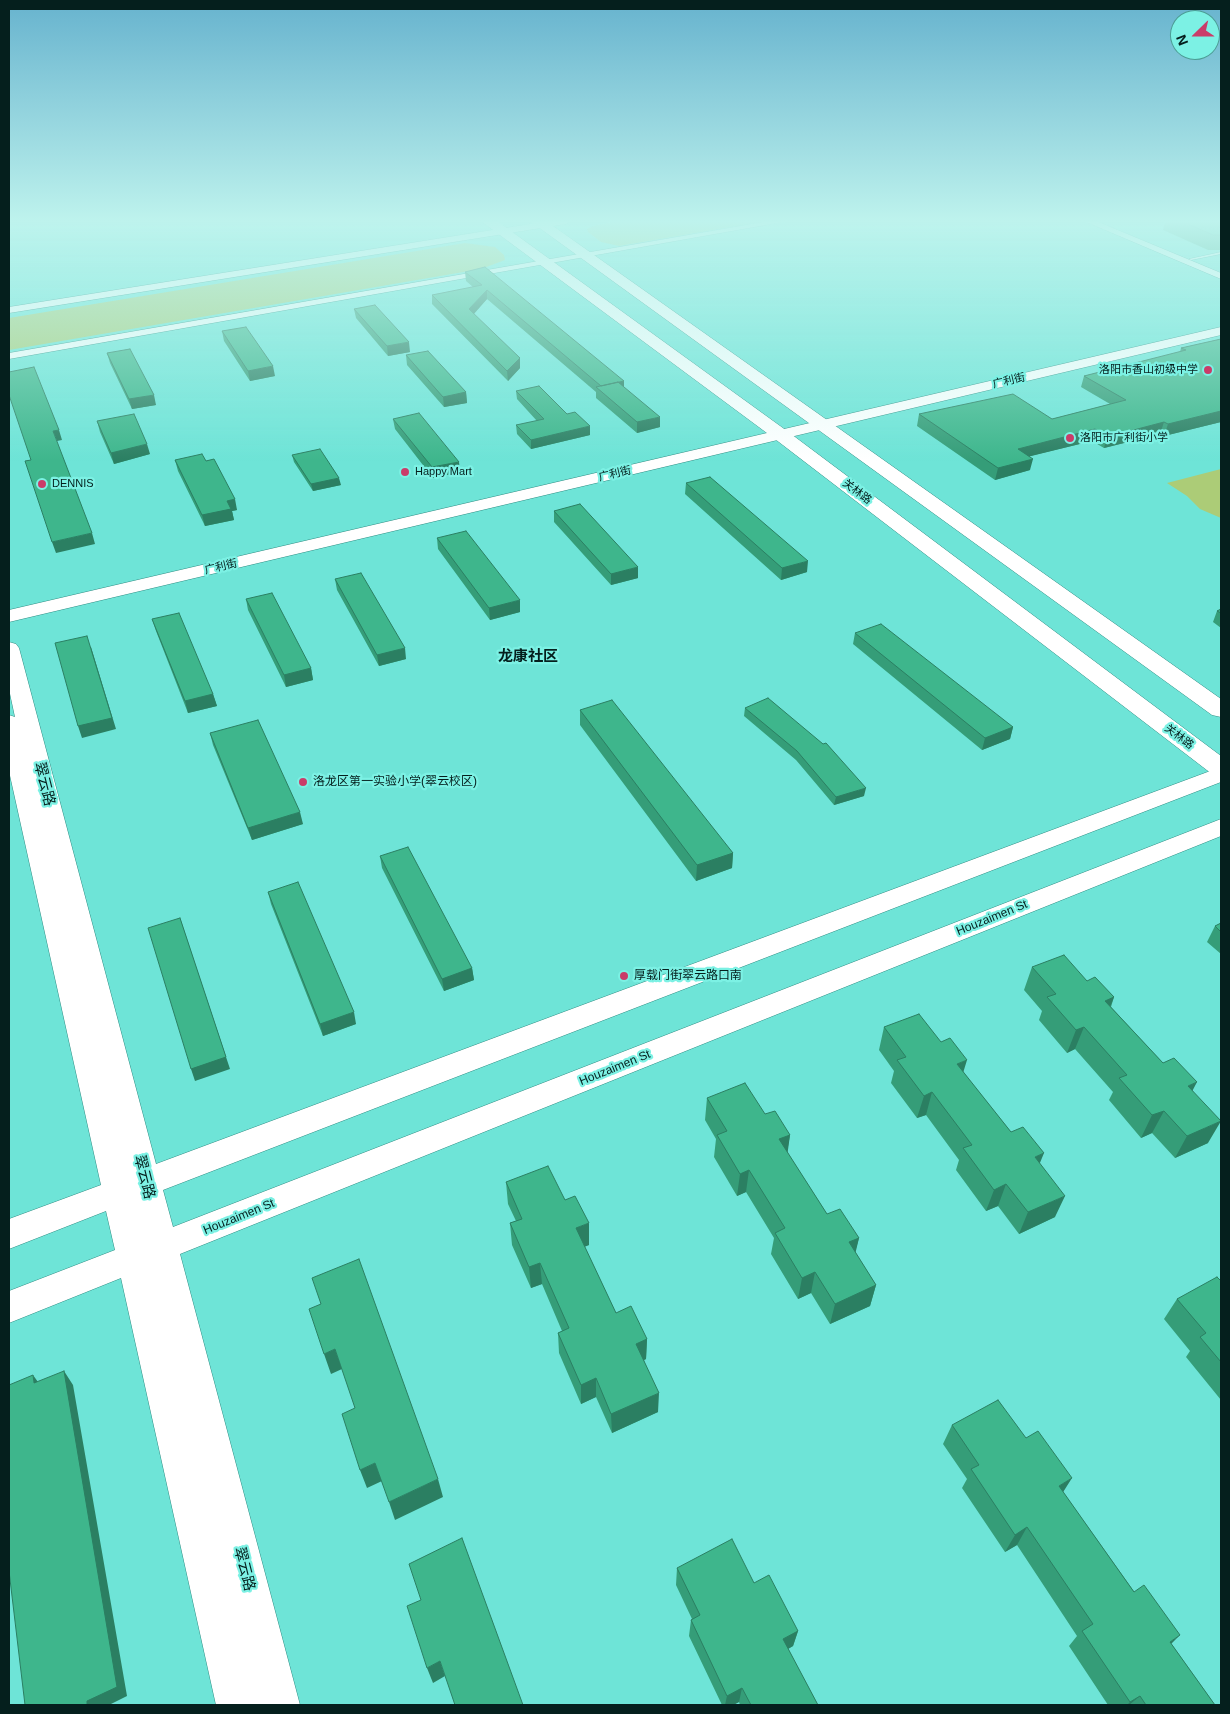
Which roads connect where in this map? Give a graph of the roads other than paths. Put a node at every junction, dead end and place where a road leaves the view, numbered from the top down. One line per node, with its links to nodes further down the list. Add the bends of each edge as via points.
1 (66, 301): 5 (street)
2 (322, 301): 8 (street)
3 (597, 301): 10 (main road, 关林路)
4 (650, 301): 9 (main road)
5 (9, 310)
6 (1221, 324): 9 (street, 广利街)
7 (1221, 331): 9 (street, 广利街)
8 (9, 356)
9 (818, 422): 10 (street, 广利街); 14 (main road)
10 (777, 432): 11 (street, 广利街); 12 (street, 广利街); 16 (main road, 关林路)
11 (9, 606)
12 (9, 616)
13 (9, 648): 19 (street, 翠云路)
14 (1221, 710)
15 (9, 722): 19 (street, 翠云路)
16 (1221, 768)
17 (1221, 774): 19 (street)
18 (1221, 827): 21 (street, Houzaimen St)
19 (132, 1188): 20 (street); 21 (street, 翠云路)
20 (9, 1234)
21 (148, 1253): 22 (street, Houzaimen St); 23 (street, 翠云路); 24 (street, 翠云路)
22 (9, 1307)
23 (237, 1705)
24 (279, 1705)

